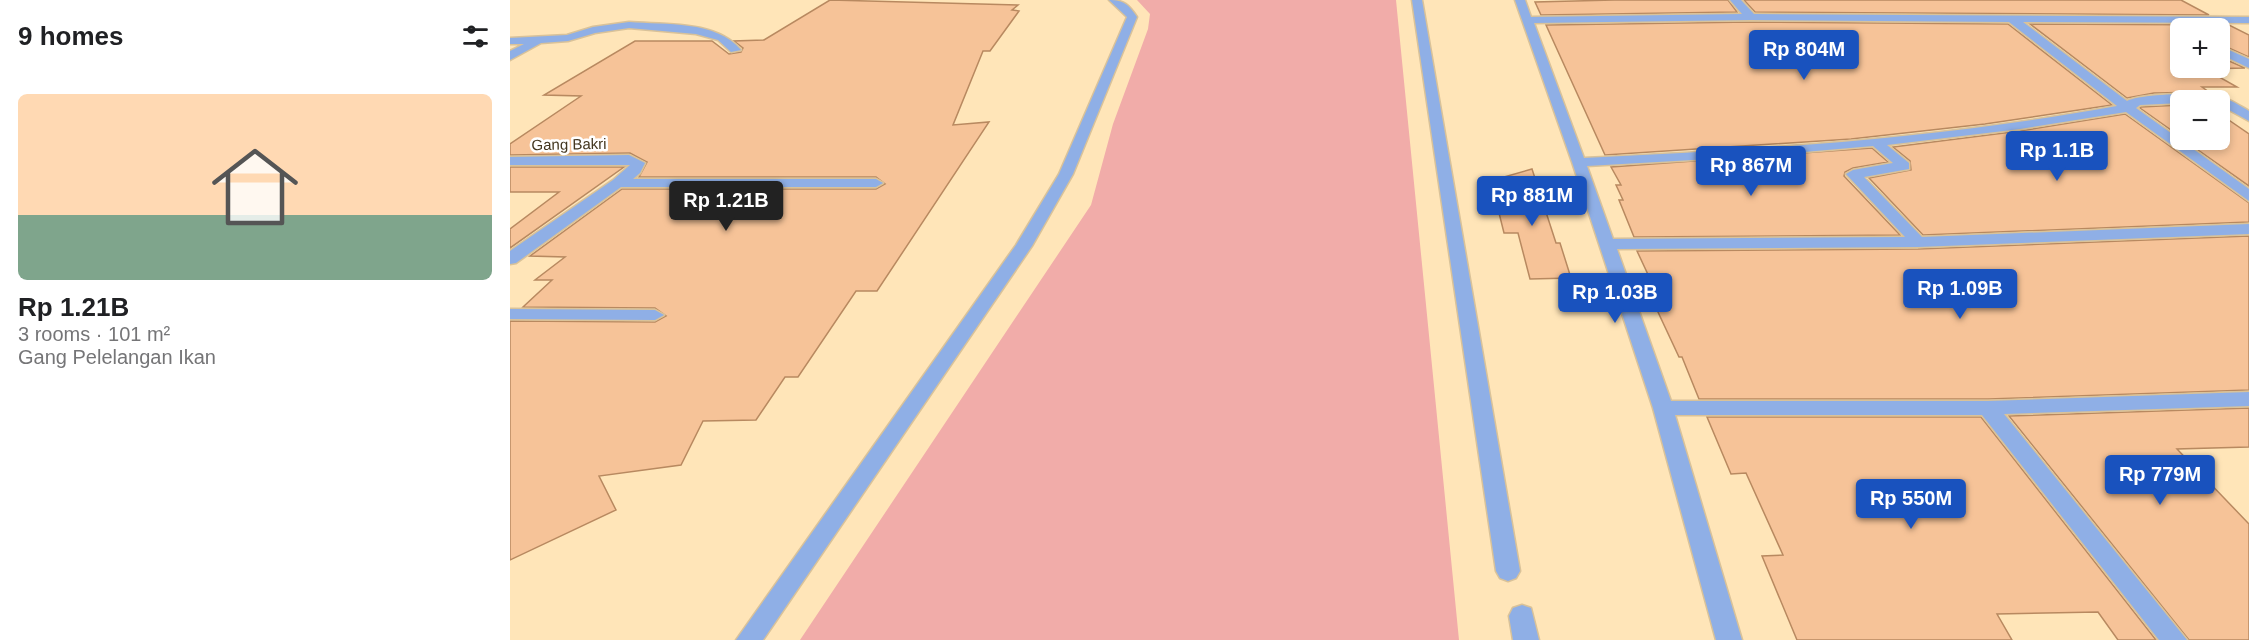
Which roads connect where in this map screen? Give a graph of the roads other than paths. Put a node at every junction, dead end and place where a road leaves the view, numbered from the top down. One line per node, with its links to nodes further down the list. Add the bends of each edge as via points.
1 (1114, 0): 35 (street, via 1131,17 1066,174 1024,246)
2 (1417, 0): 34 (street)
3 (1520, 0): 7 (street)
4 (1735, 0): 5 (street)
5 (1751, 17): 6 (street); 7 (street)
6 (2012, 19): 8 (street); 17 (street)
7 (1529, 20): 21 (street)
8 (2164, 20): 9 (street); 10 (street)
9 (2249, 20)
10 (2170, 23)
11 (510, 41): 12 (street)
12 (538, 41): 13 (street, via 629,25 697,31 722,38); 15 (street)
13 (735, 50)
14 (2230, 54): 16 (street)
15 (510, 56)
16 (2249, 64)
17 (2128, 108): 18 (street, via 2140,101 2211,98); 19 (street, via 2076,119); 24 (street)
18 (2249, 117)
19 (1876, 142): 21 (street, via 1764,153); 26 (street, via 1904,166 1853,174)
20 (510, 161): 22 (street, Gang Bakri, via 629,159 638,163)
21 (1579, 162): 27 (street)
22 (618, 183): 23 (street); 28 (street)
23 (876, 183)
24 (2249, 196)
25 (2249, 229): 26 (street)
26 (1918, 242): 27 (street)
27 (1607, 244): 32 (street)
28 (510, 259)
29 (510, 314): 30 (street)
30 (655, 315)
31 (2249, 399): 33 (street)
32 (1663, 408): 33 (street); 36 (street)
33 (1989, 408): 37 (street)
34 (1508, 571)
35 (749, 640)
36 (1729, 640)
37 (2174, 640)

